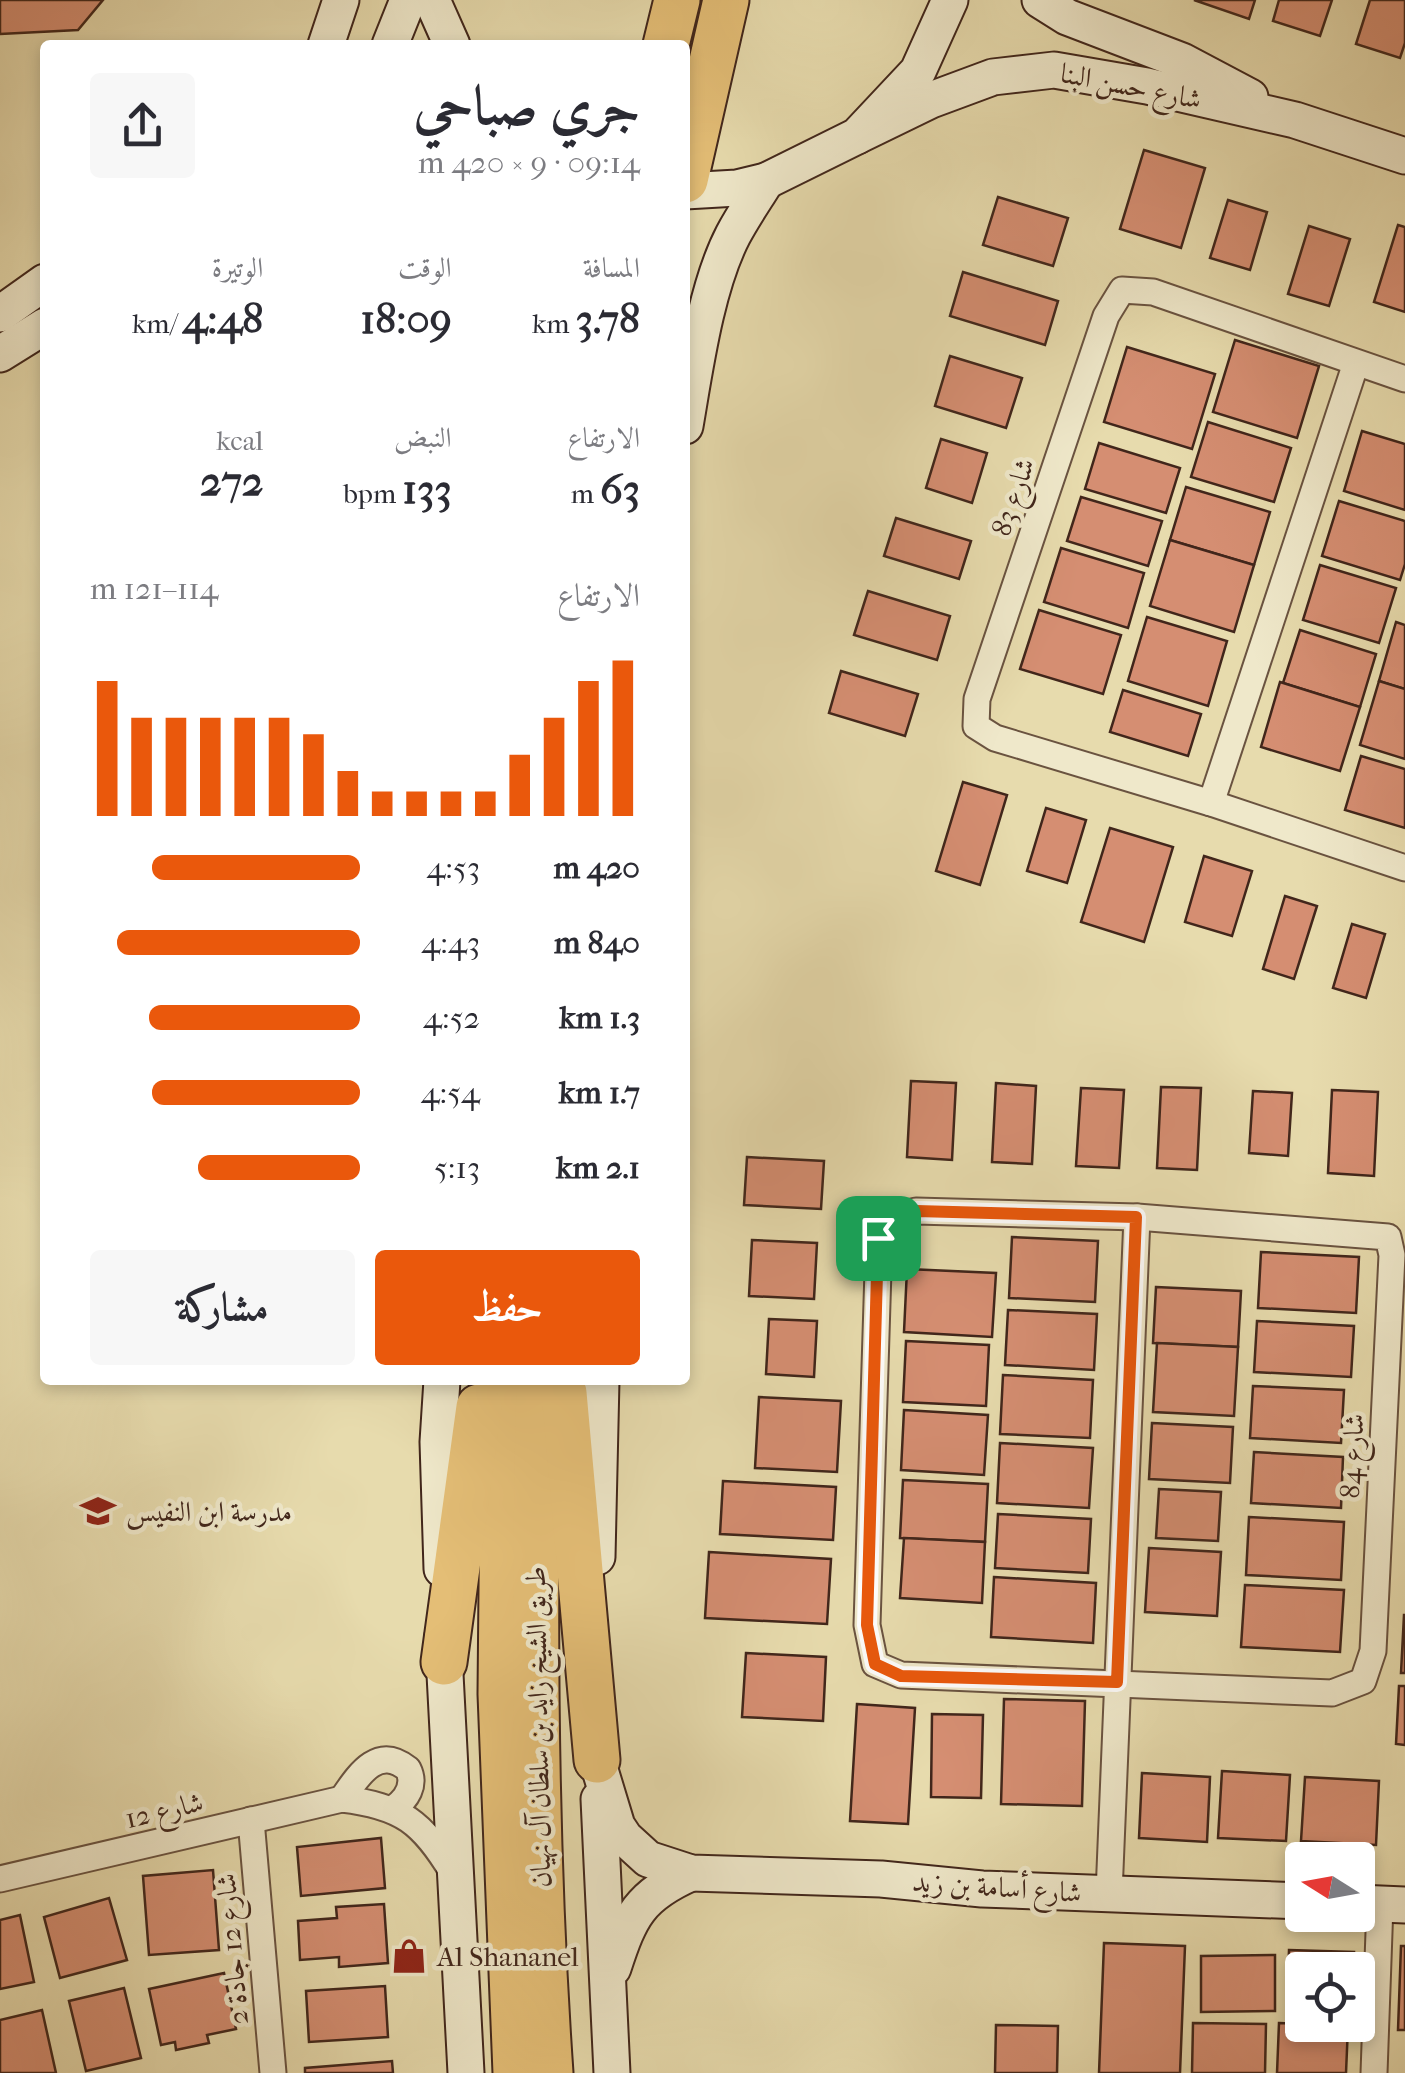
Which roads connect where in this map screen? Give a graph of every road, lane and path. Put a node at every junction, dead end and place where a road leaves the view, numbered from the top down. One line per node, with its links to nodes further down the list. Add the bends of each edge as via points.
1 (341, 0): 8 (main road)
2 (408, 0): 9 (main road)
3 (432, 0): 10 (main road)
4 (677, 0): 11 (highway)
5 (726, 0): 16 (highway)
6 (950, 0): 13 (main road, via 918,70)
7 (1040, 0): 12 (main road, شارع حسن البنا, via 1182,61)
8 (328, 40)
9 (392, 40)
10 (450, 40)
11 (667, 40)
12 (1296, 120): 13 (main road, شارع حسن البنا, via 1054,70 993,77); 14 (main road, شارع حسن البنا)
13 (857, 136): 15 (main road, شارع حسن البنا)
14 (1405, 156)
15 (766, 181): 16 (main road, شارع حسن البنا); 23 (main road, via 731,238)
16 (692, 188)
17 (40, 286): 18 (main road)
18 (0, 314)
19 (40, 329): 20 (main road)
20 (0, 354)
21 (1356, 363): 22 (street, شارع 83); 24 (street); 24 (street, شارع 83, via 1153,292 1122,290 1106,316 983,680 976,726 995,738)
22 (1405, 378)
23 (690, 396)
24 (1211, 803): 25 (street, شارع 83)
25 (1405, 868)
26 (1136, 1217): 34 (street); 34 (street, شارع 84, via 916,1211 892,1217 878,1238 867,1625 875,1664 901,1676); 34 (street, شارع 84, via 1388,1236 1392,1255 1373,1651 1363,1680 1332,1693)
27 (442, 1385): 33 (main road)
28 (482, 1385): 33 (highway)
29 (504, 1385): 48 (highway, طريق الشيخ زايد بن سلطان آل نهيان, via 501,1694)
30 (540, 1385): 49 (highway, طريق الشيخ زايد بن سلطان آل نهيان, via 536,1791)
31 (562, 1385): 35 (highway)
32 (601, 1385): 35 (main road)
33 (444, 1662): 39 (main road)
34 (1117, 1682): 42 (street)
35 (597, 1760): 40 (main road, شارع أسامة بن زيد, via 625,1838 648,1859); 45 (main road)
36 (342, 1800): 37 (street, شارع 12); 37 (street, via 366,1766 394,1760 408,1768 411,1784); 38 (street, شارع 12)
37 (393, 1809): 39 (street, via 426,1834)
38 (250, 1820): 41 (street, شارع 12); 46 (street, شارع 12 جادة 2)
39 (453, 1873): 47 (main road)
40 (690, 1874): 42 (main road, شارع أسامة بن زيد); 45 (main road, via 636,1910)
41 (0, 1879)
42 (1109, 1894): 43 (main road, شارع أسامة بن زيد)
43 (1285, 1899)
44 (1381, 1904): 51 (street)
45 (608, 1984): 50 (main road)
46 (269, 2072)
47 (466, 2073)
48 (516, 2073)
49 (550, 2073)
50 (612, 2073)
51 (1374, 2073)

